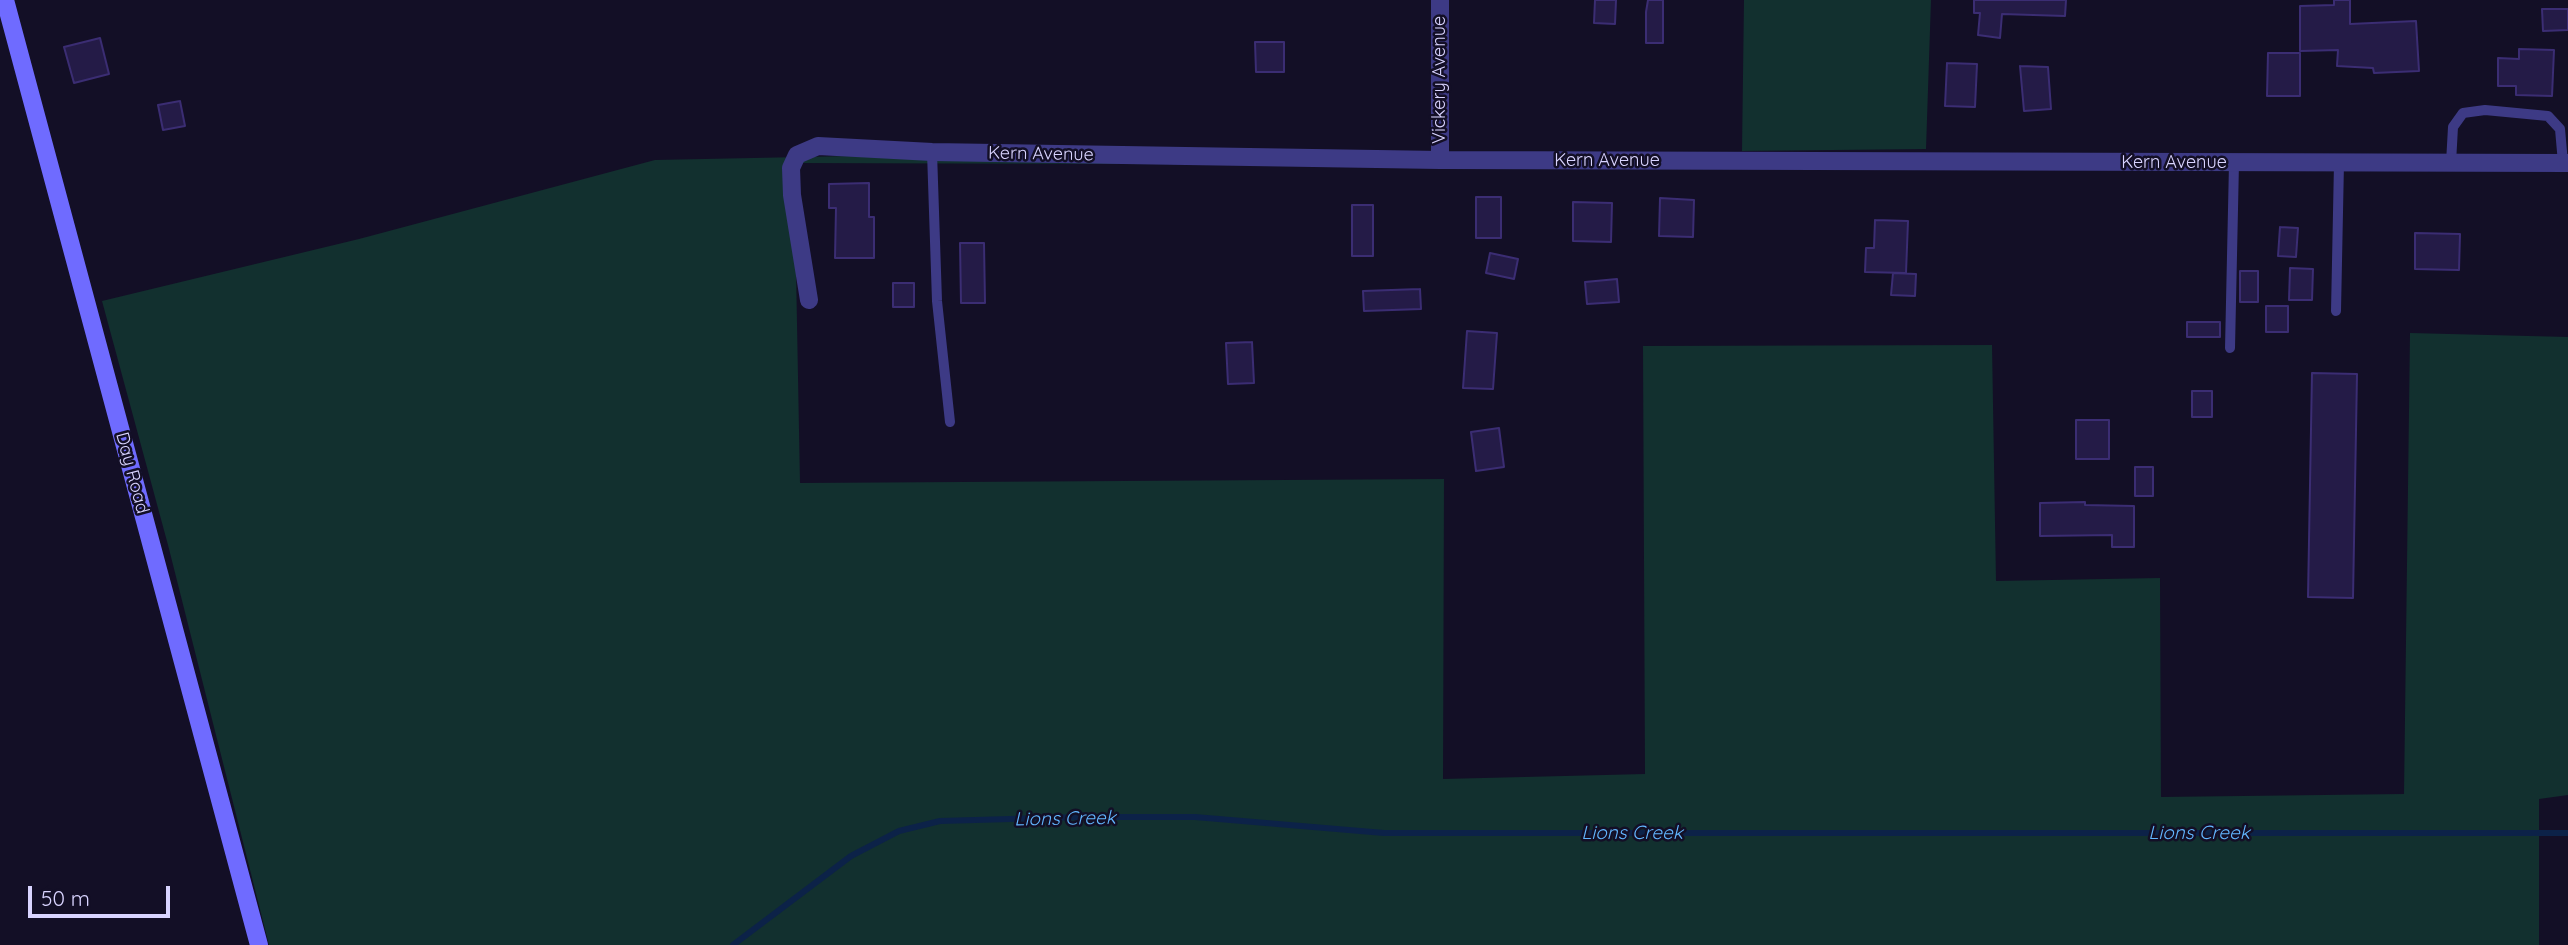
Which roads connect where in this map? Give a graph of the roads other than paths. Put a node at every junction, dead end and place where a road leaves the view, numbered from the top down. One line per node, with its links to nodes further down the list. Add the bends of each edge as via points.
1 (5, 0): 13 (street, Day Road)
2 (1440, 0): 4 (street, Vickery Avenue)
3 (932, 152): 4 (street, Kern Avenue); 9 (street, Kern Avenue, via 818,146 797,155 791,168 792,195); 12 (lane, via 937,301)
4 (1440, 160): 5 (street, Kern Avenue)
5 (2234, 163): 6 (street, Kern Avenue); 11 (lane)
6 (2339, 163): 7 (street, Kern Avenue); 10 (lane)
7 (2451, 163): 8 (street, Kern Avenue); 8 (lane, via 2453,127 2463,113 2485,110 2549,116 2560,129)
8 (2566, 163)
9 (809, 300)
10 (2336, 311)
11 (2230, 348)
12 (950, 422)
13 (259, 945)

